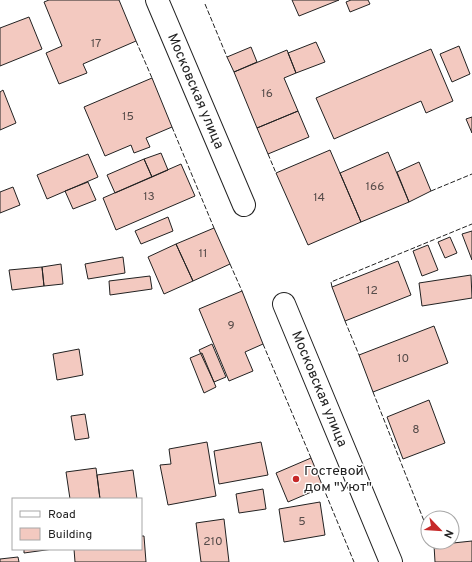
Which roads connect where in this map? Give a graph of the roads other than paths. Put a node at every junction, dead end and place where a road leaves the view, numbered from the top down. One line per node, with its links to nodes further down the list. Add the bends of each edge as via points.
1 (157, 0): 2 (street, Московская улица)
2 (244, 204)
3 (284, 304): 4 (street, Московская улица)
4 (390, 562)

